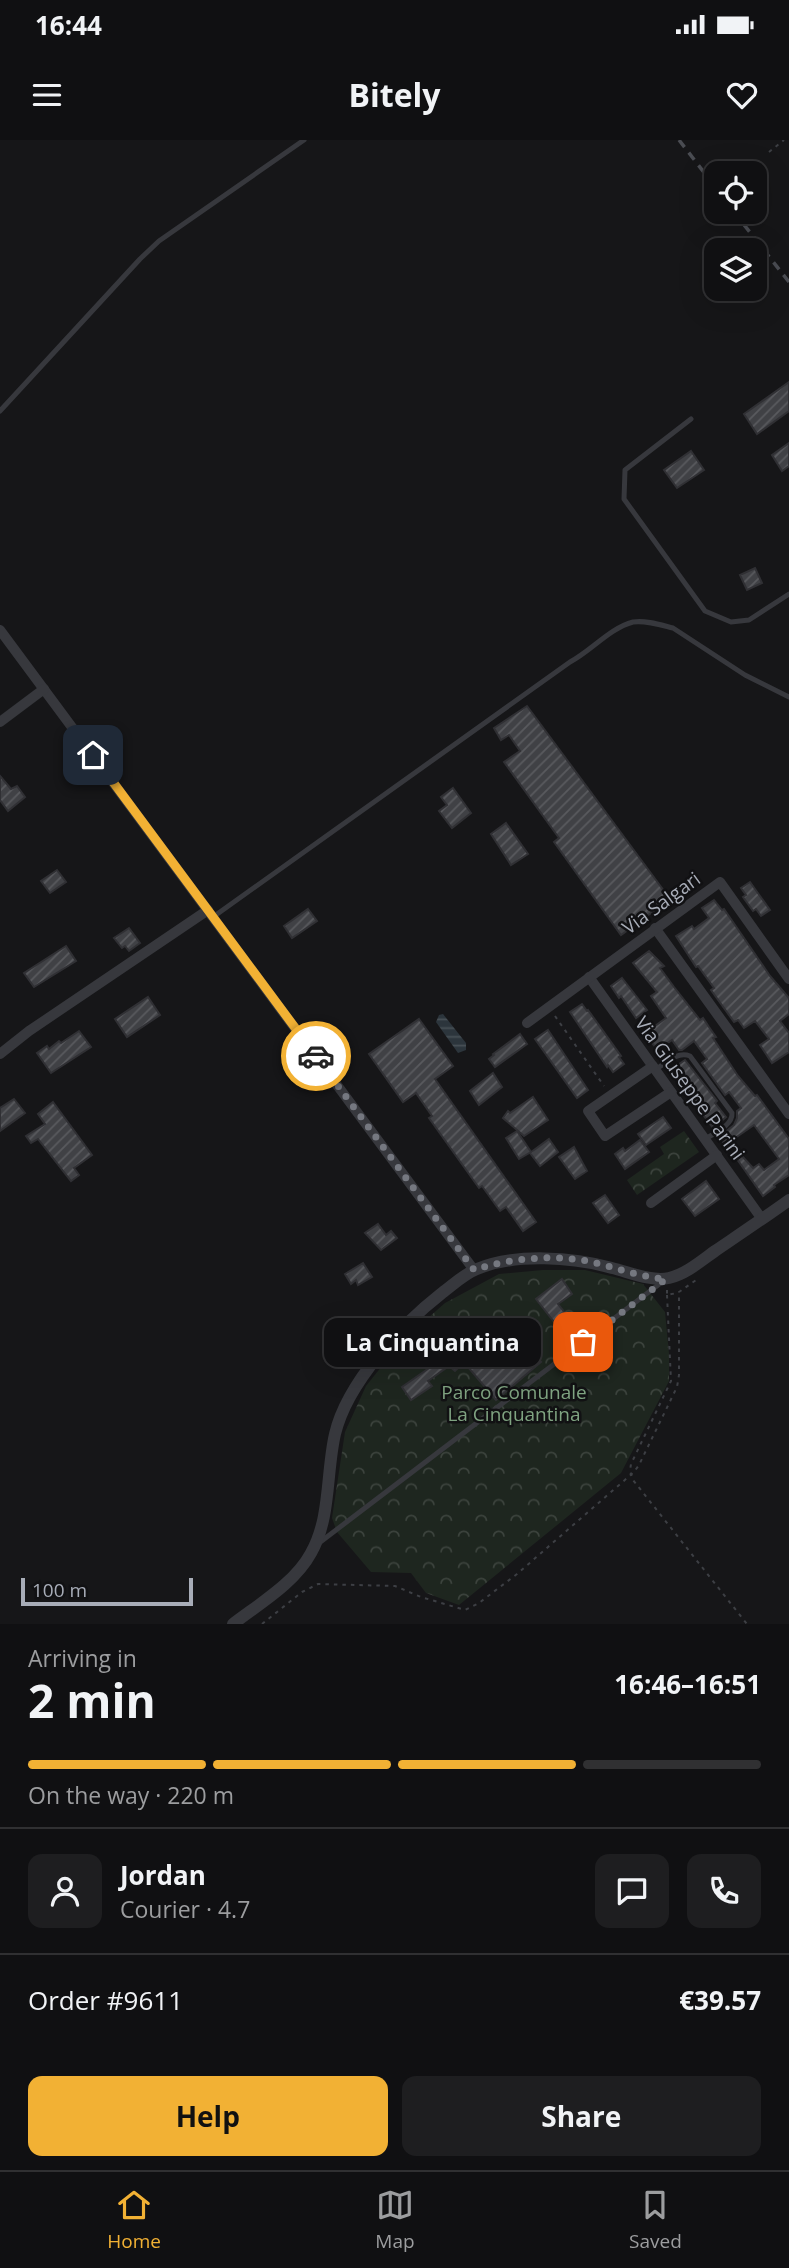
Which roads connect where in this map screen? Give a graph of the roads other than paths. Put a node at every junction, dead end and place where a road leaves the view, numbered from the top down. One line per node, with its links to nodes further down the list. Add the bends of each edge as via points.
1 (304, 140): 2 (lane, via 159,241)
2 (0, 411)
3 (691, 419): 4 (lane, via 625,470 624,499 705,611 732,622 749,620)
4 (789, 594)
5 (0, 630): 6 (street)
6 (44, 689): 8 (street); 9 (street)
7 (789, 697): 9 (lane, via 744,675 673,628 634,622)
8 (0, 722)
9 (210, 914): 14 (street); 23 (street)
10 (655, 928): 11 (street, Via Salgari); 12 (street, Via Salgari, via 720,882); 17 (street)
11 (589, 977): 13 (street, Via Salgari); 15 (street, Via Giuseppe Parini)
12 (789, 979)
13 (527, 1023)
14 (0, 1054)
15 (654, 1068): 16 (street, Via Giuseppe Parini); 16 (street, via 588,1111 605,1136); 18 (lane, via 675,1056 690,1056 732,1113 729,1123)
16 (671, 1092): 18 (street, Via Giuseppe Parini)
17 (789, 1114)
18 (705, 1139): 19 (street, Via Giuseppe Parini)
19 (717, 1155): 21 (street); 22 (street, Via Giuseppe Parini)
20 (789, 1200): 22 (street)
21 (652, 1203)
22 (762, 1219): 24 (street, via 692,1267)
23 (474, 1270): 24 (street, via 541,1259 578,1260); 25 (street, via 405,1327 352,1391 335,1435)
24 (666, 1279): 25 (lane)
25 (316, 1544): 26 (street, via 299,1569)
26 (233, 1624)

